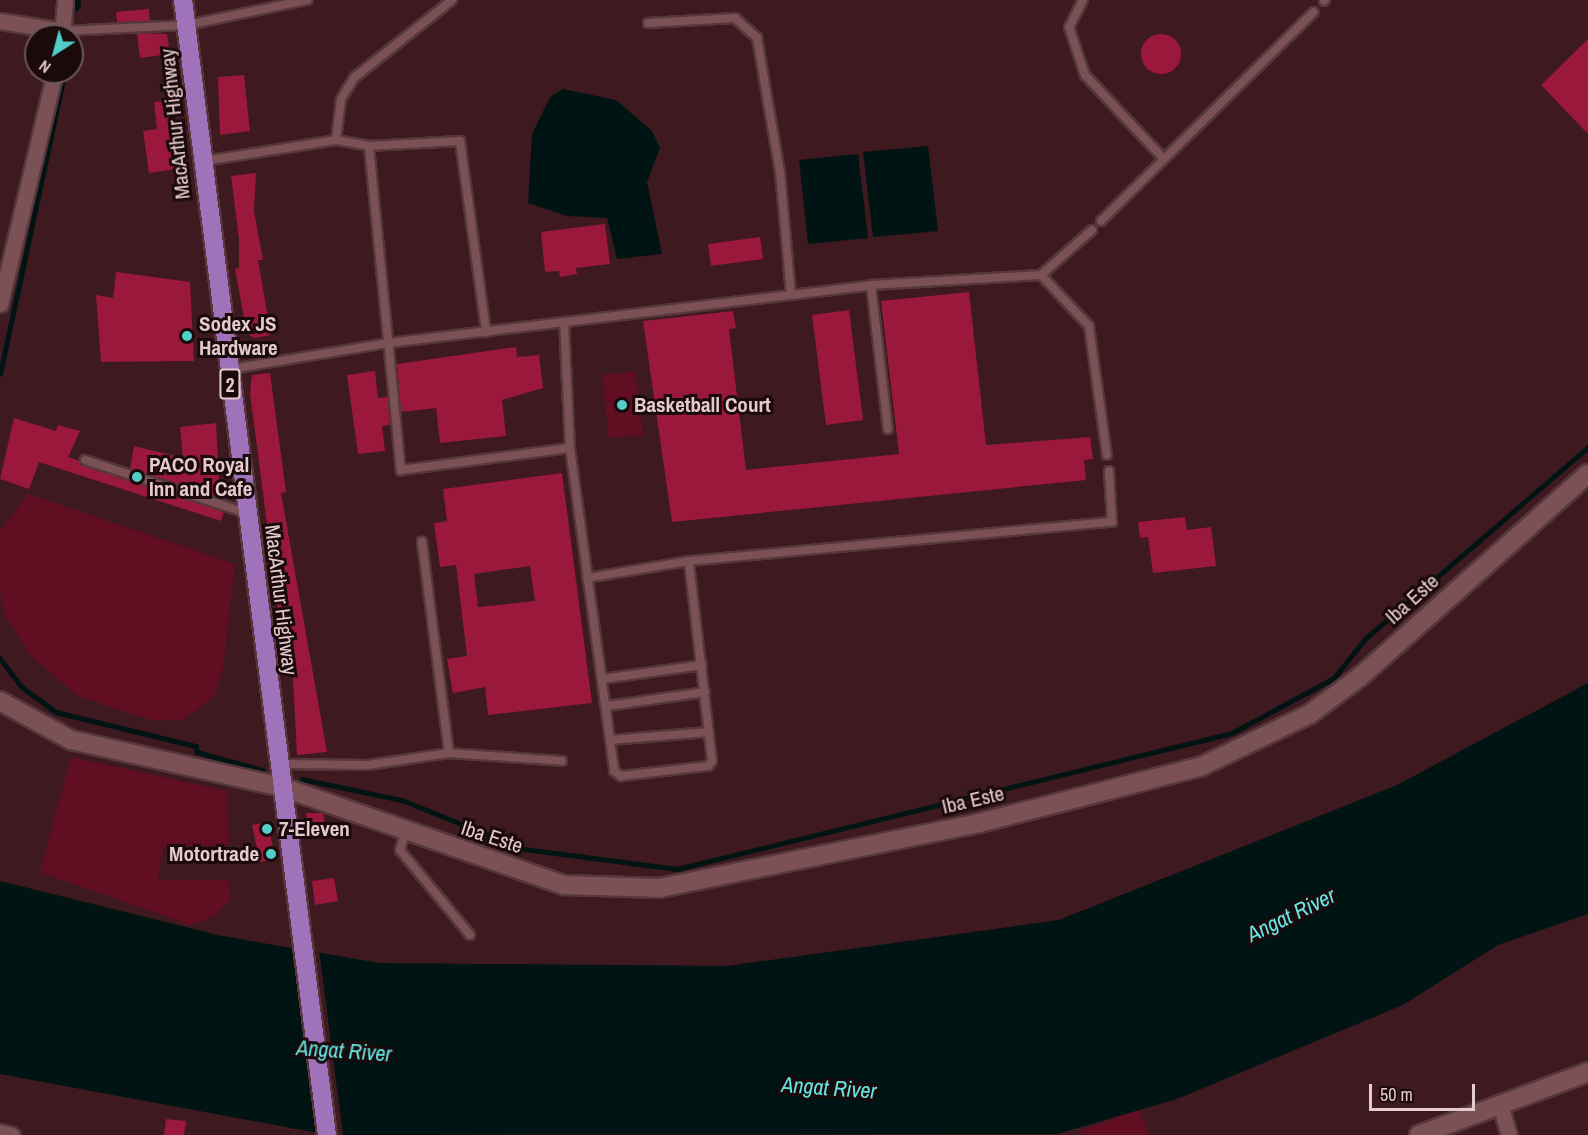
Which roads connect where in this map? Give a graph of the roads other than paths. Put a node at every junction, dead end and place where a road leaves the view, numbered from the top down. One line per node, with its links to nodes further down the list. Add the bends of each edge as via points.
1 (65, 0): 9 (street)
2 (183, 0): 10 (highway, MacArthur Highway / 2)
3 (307, 0): 10 (lane)
4 (452, 0): 14 (lane, via 355,77 341,99)
5 (1083, 0): 16 (lane, via 1069,27 1085,75)
6 (1314, 12): 16 (lane)
7 (0, 21): 11 (street)
8 (648, 23): 22 (lane, via 735,18 757,38 780,172)
9 (63, 24)
10 (187, 25): 12 (lane); 17 (highway, MacArthur Highway / 2)
11 (24, 26)
12 (84, 32)
13 (52, 84): 23 (street)
14 (336, 141): 15 (lane); 17 (lane)
15 (369, 146): 25 (lane, via 460,141); 26 (lane)
16 (1164, 159): 18 (lane)
17 (200, 161): 27 (highway, MacArthur Highway / 2)
18 (1101, 221)
19 (1092, 230): 20 (lane)
20 (1041, 275): 21 (lane); 30 (lane, via 1089,326)
21 (871, 285): 22 (lane); 28 (lane)
22 (791, 295): 24 (lane)
23 (0, 304)
24 (564, 322): 25 (lane); 29 (lane)
25 (486, 332): 26 (lane)
26 (388, 343): 27 (lane); 29 (lane, via 401,470)
27 (228, 369): 34 (highway, MacArthur Highway / 2)
28 (888, 429)
29 (570, 448): 37 (lane)
30 (1107, 456)
31 (86, 460): 34 (lane)
32 (1108, 471): 36 (lane, via 1112,522)
33 (1588, 474): 49 (street, Iba Este, via 1361,676 1310,714 1202,766 979,823 660,888 564,885)
34 (247, 514): 47 (highway, MacArthur Highway / 2)
35 (422, 542): 45 (lane)
36 (689, 561): 37 (lane); 38 (lane)
37 (587, 578): 39 (lane)
38 (702, 665): 39 (lane); 40 (lane)
39 (602, 679): 42 (lane)
40 (705, 692): 42 (lane); 43 (lane)
41 (0, 701): 48 (street, Iba Este, via 70,740)
42 (607, 706): 44 (lane)
43 (709, 732): 44 (lane); 44 (lane, via 712,760 708,766 621,776 614,771)
44 (610, 740)
45 (449, 753): 46 (lane); 47 (lane, via 368,765)
46 (562, 761)
47 (279, 764): 48 (highway, MacArthur Highway / 2)
48 (282, 787): 49 (street, Iba Este); 55 (highway, MacArthur Highway / 2)
49 (405, 832): 50 (lane, via 400,850)
50 (470, 935)
51 (1588, 1072): 52 (street)
52 (1500, 1104): 56 (street); 57 (street)
53 (0, 1132): 54 (street)
54 (12, 1135)
55 (327, 1135)
56 (1419, 1135)
57 (1509, 1135)

